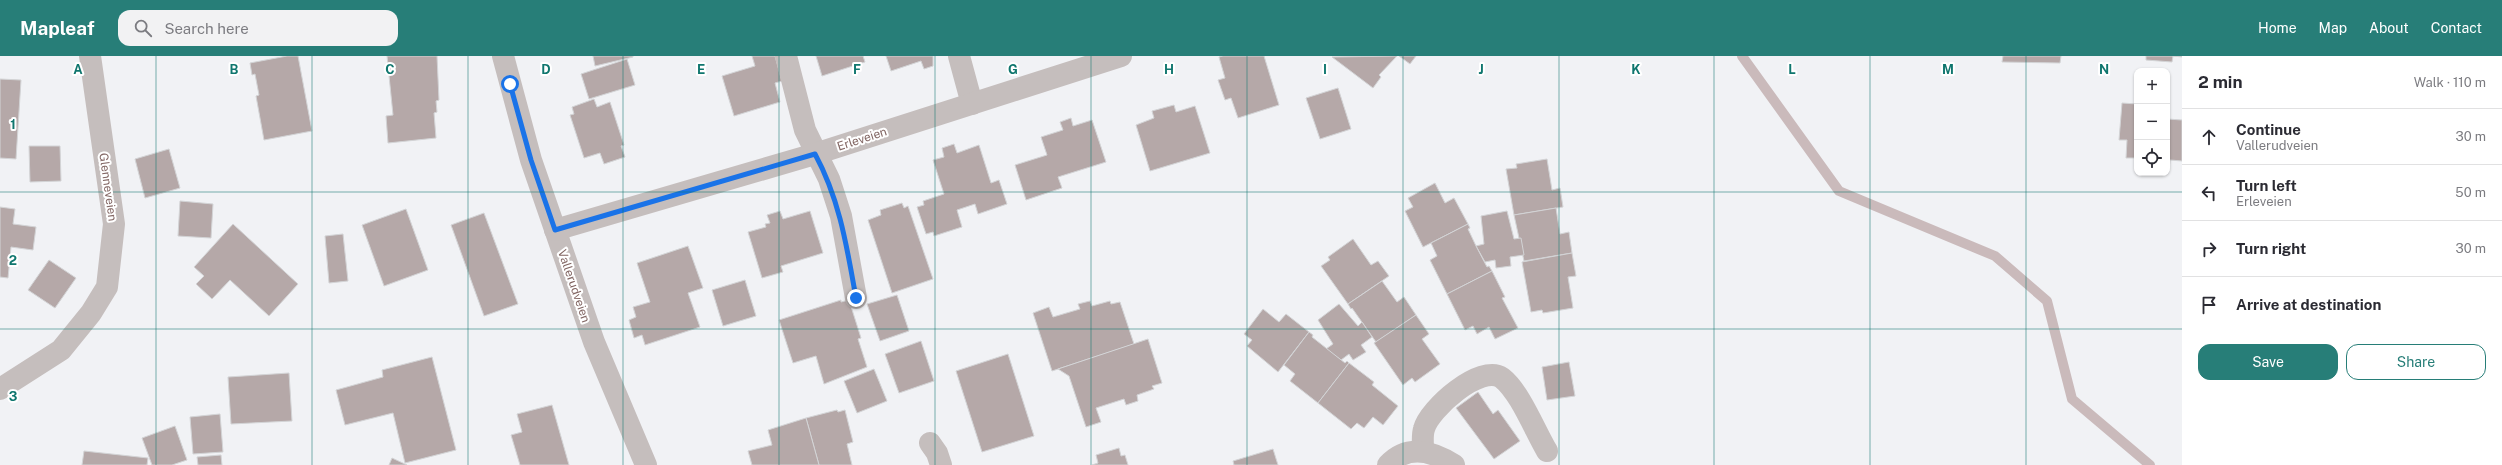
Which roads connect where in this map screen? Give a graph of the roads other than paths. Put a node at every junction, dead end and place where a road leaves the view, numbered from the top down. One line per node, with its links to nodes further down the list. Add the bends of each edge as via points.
1 (90, 56): 10 (street, Glenneveien, via 114,224 107,287 91,313 61,350)
2 (503, 56): 8 (street, Vallerudveien, via 531,160)
3 (786, 56): 7 (street, via 799,109)
4 (959, 56): 6 (street)
5 (1121, 56): 6 (street, Erleveien)
6 (972, 104): 7 (street, Erleveien)
7 (815, 154): 8 (street, Erleveien); 9 (street, via 829,179 841,216)
8 (555, 230): 14 (street, Vallerudveien, via 594,342)
9 (856, 298)
10 (0, 389)
11 (930, 443): 15 (street)
12 (1423, 450): 13 (street, via 1424,429 1432,414 1463,385 1482,377 1492,376 1500,377 1510,385); 16 (street, via 1403,454); 17 (street, via 1441,456)
13 (1547, 451)
14 (646, 465)
15 (941, 465)
16 (1388, 465)
17 (1454, 465)

